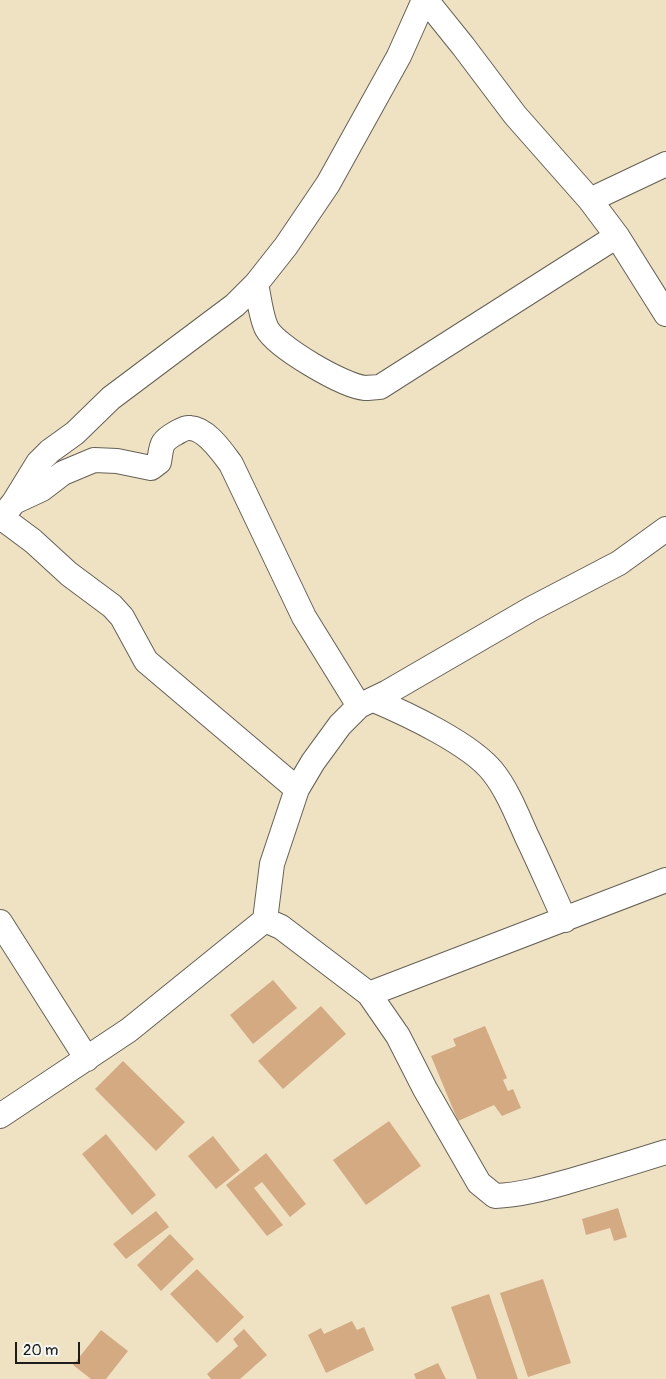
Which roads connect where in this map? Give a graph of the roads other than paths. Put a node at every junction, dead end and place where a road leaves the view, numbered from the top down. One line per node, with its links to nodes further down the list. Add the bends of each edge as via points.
1 (425, 0): 3 (street, via 515,115); 5 (street, via 399,56 328,184)
2 (666, 164): 3 (street)
3 (590, 200): 4 (street)
4 (617, 236): 5 (street, via 380,387 364,388 345,382 293,353 271,335 266,327); 6 (street)
5 (256, 284): 7 (street, via 236,306 111,398 50,451 38,463)
6 (666, 314)
7 (5, 513): 9 (street, via 63,473 94,460 151,468 159,462 161,444 165,440 185,428 196,429 207,436 231,464 304,617); 10 (street, via 69,574 112,606 122,617 146,661)
8 (666, 529): 9 (street, via 619,563)
9 (366, 703): 10 (street, via 340,725); 13 (street, via 403,712 474,754 493,772 512,802)
10 (297, 789): 12 (street, via 272,864)
11 (666, 880): 13 (street)
12 (265, 920): 15 (street, via 281,927); 16 (street, via 129,1030)
13 (565, 920): 15 (street)
14 (0, 922): 16 (street)
15 (368, 994): 18 (street, via 398,1036 479,1183 495,1196 535,1190)
16 (87, 1059): 17 (street)
17 (0, 1116)
18 (666, 1152)

